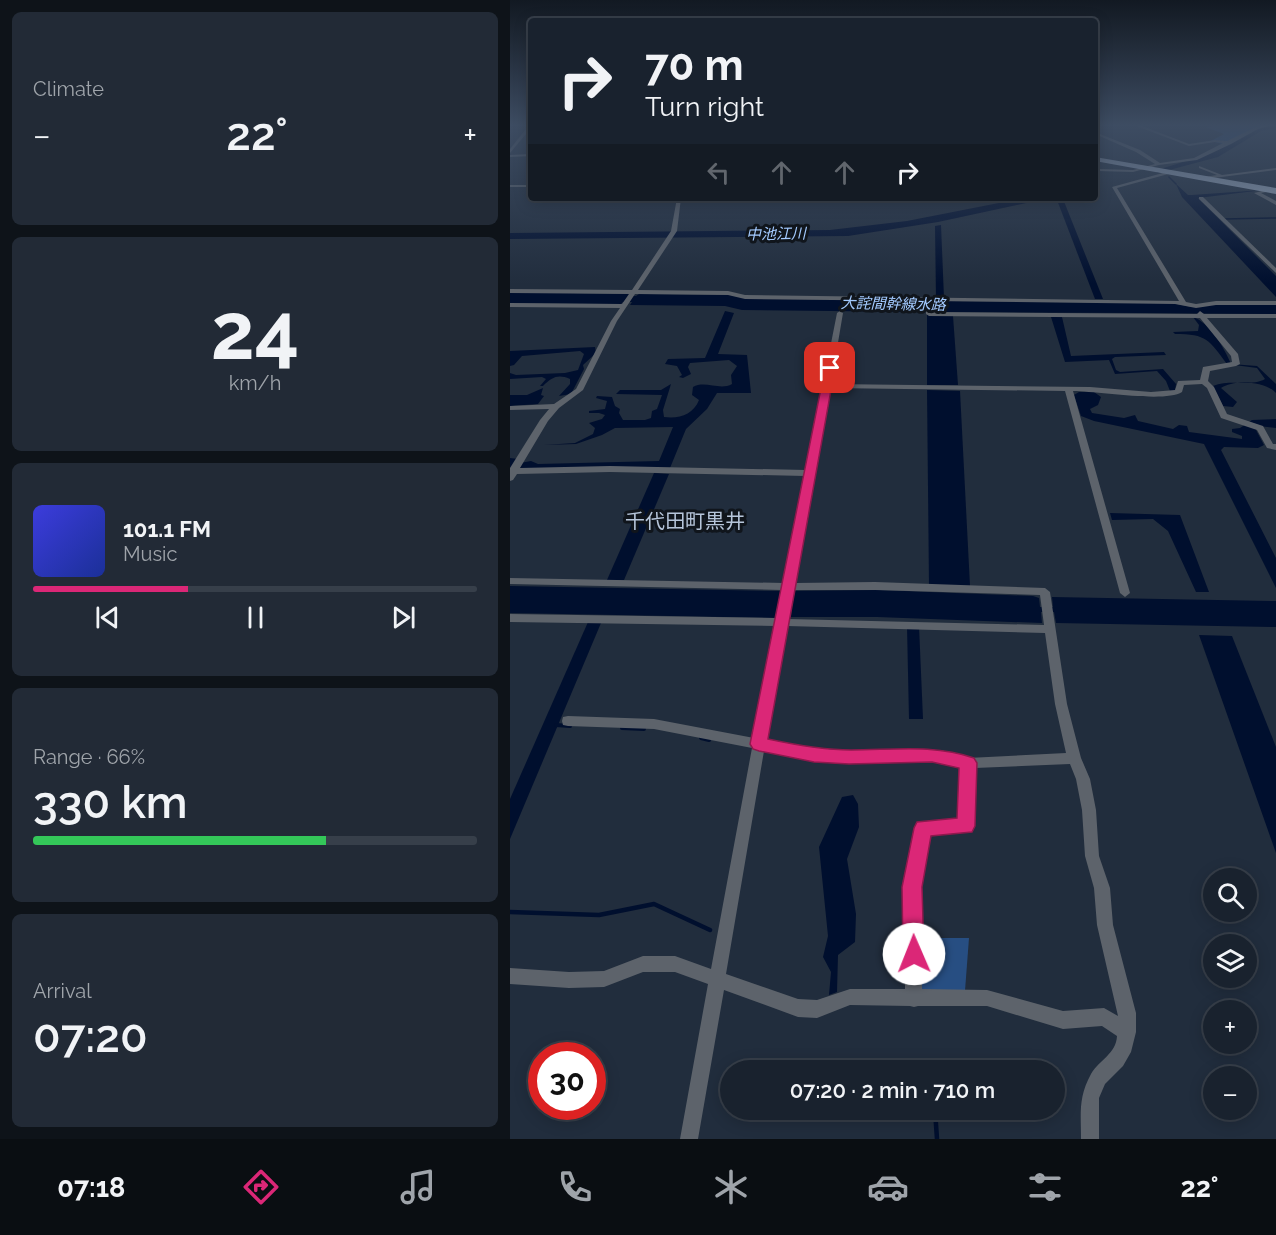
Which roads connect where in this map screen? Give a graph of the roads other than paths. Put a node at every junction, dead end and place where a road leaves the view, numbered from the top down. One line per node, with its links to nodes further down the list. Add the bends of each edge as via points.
1 (1150, 177): 16 (street, via 1114,187)
2 (1201, 177): 4 (highway)
3 (1213, 177): 4 (street)
4 (1206, 178): 7 (highway)
5 (510, 186): 6 (street)
6 (528, 186)
7 (1273, 190): 10 (street, via 1256,193)
8 (1201, 198): 11 (street)
9 (679, 201): 13 (street, via 674,231)
10 (1276, 203)
11 (1276, 271)
12 (510, 291): 13 (street)
13 (630, 299): 15 (street, via 728,293 745,297); 17 (street); 24 (street, via 579,390)
14 (1276, 303): 18 (street, via 1216,303)
15 (929, 304): 16 (street); 18 (street, via 929,314 1145,317)
16 (1184, 304): 18 (street)
17 (510, 305)
18 (1199, 311): 20 (street); 21 (street, via 1235,356 1232,365 1206,369)
19 (840, 313): 22 (street)
20 (1276, 316)
21 (1204, 382): 23 (street, via 1181,383 1178,392 1169,393); 26 (street, via 1224,416 1260,428 1270,447)
22 (827, 386): 23 (street); 28 (street)
23 (1069, 390): 31 (street)
24 (556, 406): 25 (street); 27 (street)
25 (510, 408)
26 (1276, 447)
27 (514, 470): 28 (street)
28 (810, 473): 30 (street)
29 (510, 581): 30 (street)
30 (789, 587): 33 (street); 34 (street, via 1045,592)
31 (1125, 593)
32 (510, 618): 33 (street)
33 (782, 624): 34 (street, via 884,622); 36 (street)
34 (1050, 628): 37 (street)
35 (568, 721): 36 (street, via 654,724)
36 (759, 744): 38 (street, via 814,755 932,755); 40 (street)
37 (1074, 758): 38 (street); 42 (street, via 1089,810 1092,856 1125,998)
38 (968, 763): 41 (street, via 966,826 923,828 912,887)
39 (510, 976): 40 (street, via 604,979 643,964 675,964)
40 (719, 978): 41 (street, via 798,1008 817,1009 850,997); 43 (street)
41 (914, 999): 42 (street, via 987,998 1063,1020 1104,1017)
42 (1127, 1032): 44 (street, via 1117,1060 1099,1078 1090,1096)
43 (689, 1139)
44 (1090, 1139)

